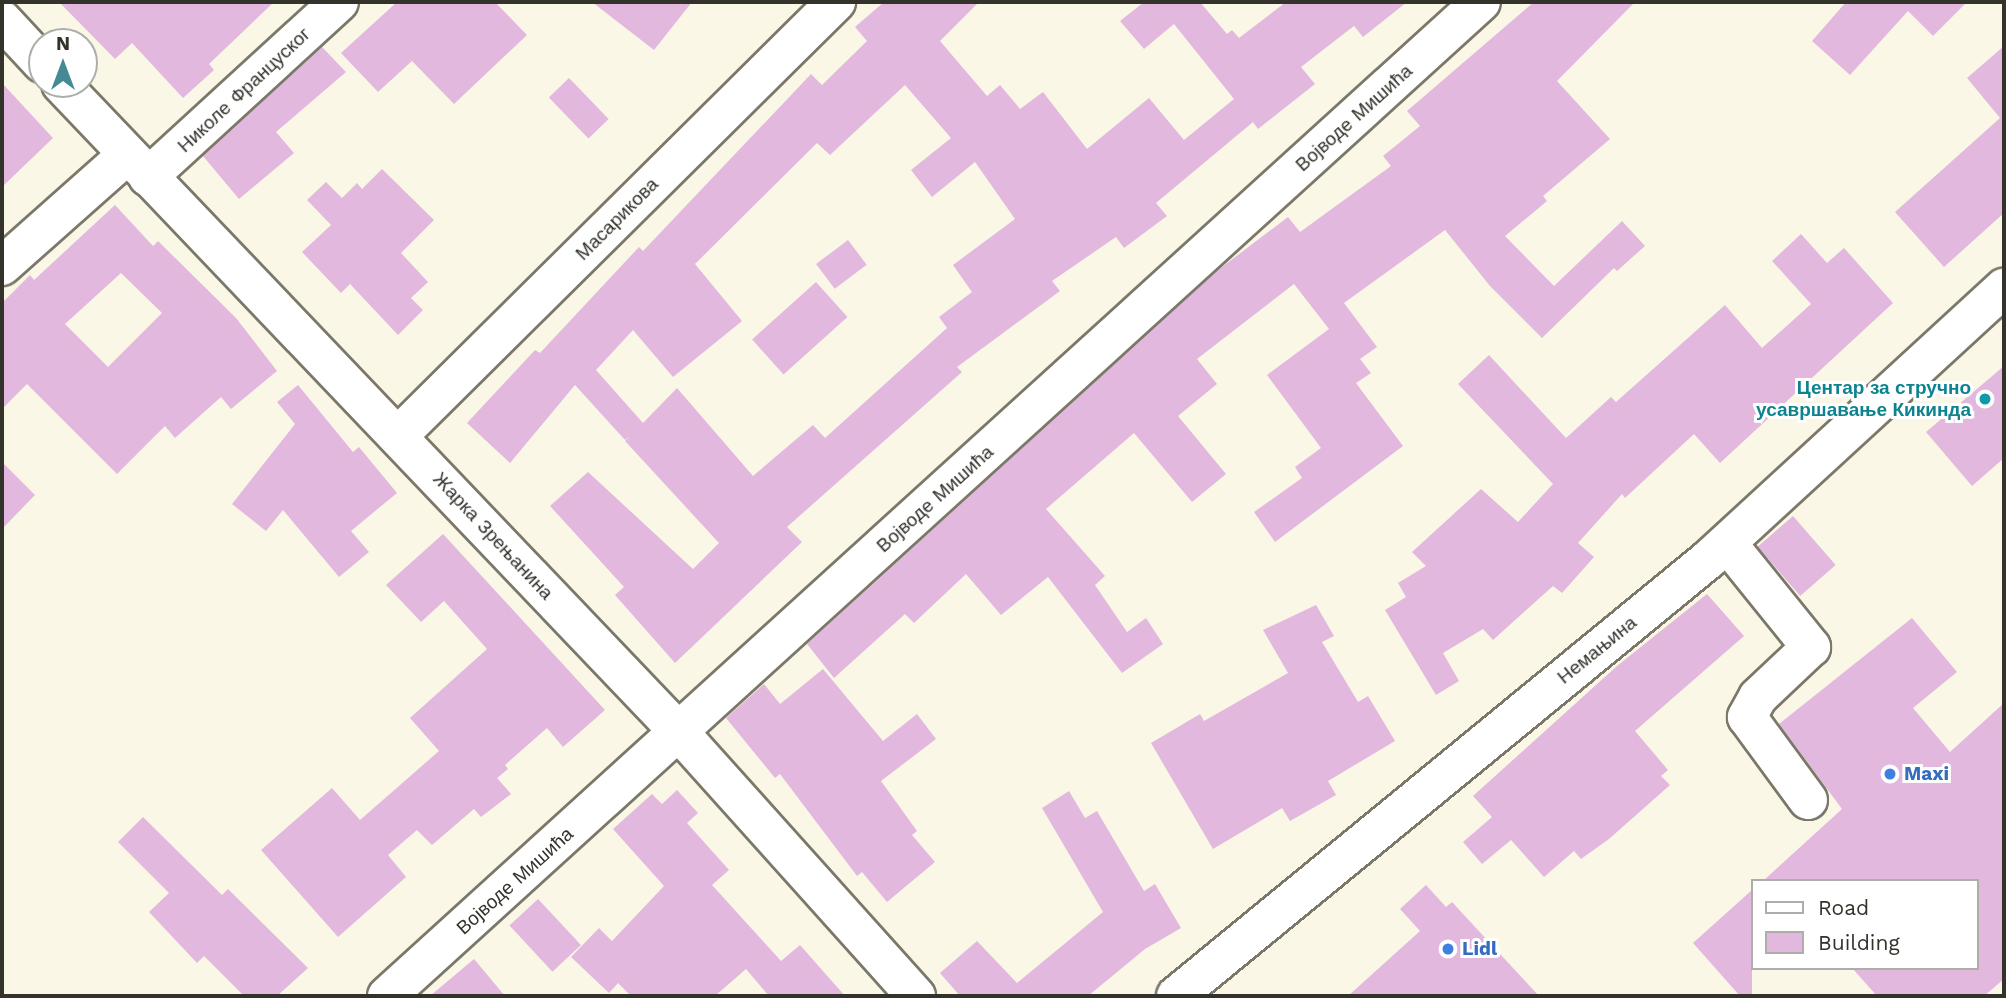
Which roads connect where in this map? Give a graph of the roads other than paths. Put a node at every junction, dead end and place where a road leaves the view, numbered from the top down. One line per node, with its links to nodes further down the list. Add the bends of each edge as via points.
1 (339, 2): 7 (street, Николе Француског)
2 (836, 2): 10 (street, Масарикова)
3 (1481, 2): 12 (street, Војводе Мишића)
4 (2, 20): 5 (street)
5 (28, 48)
6 (74, 98): 7 (street, Жарка Зрењанина)
7 (138, 166): 8 (street, Николе Француског); 10 (street, Жарка Зрењанина)
8 (2, 266)
9 (2004, 288): 11 (street, Немањина)
10 (398, 436): 12 (street, Жарка Зрењанина)
11 (1727, 543): 13 (street, via 1811,647 1758,698 1747,717); 16 (street, Немањина)
12 (679, 732): 14 (street, Војводе Мишића); 15 (street, Жарка Зрењанина)
13 (1808, 800)
14 (387, 996)
15 (916, 996)
16 (1176, 996)

